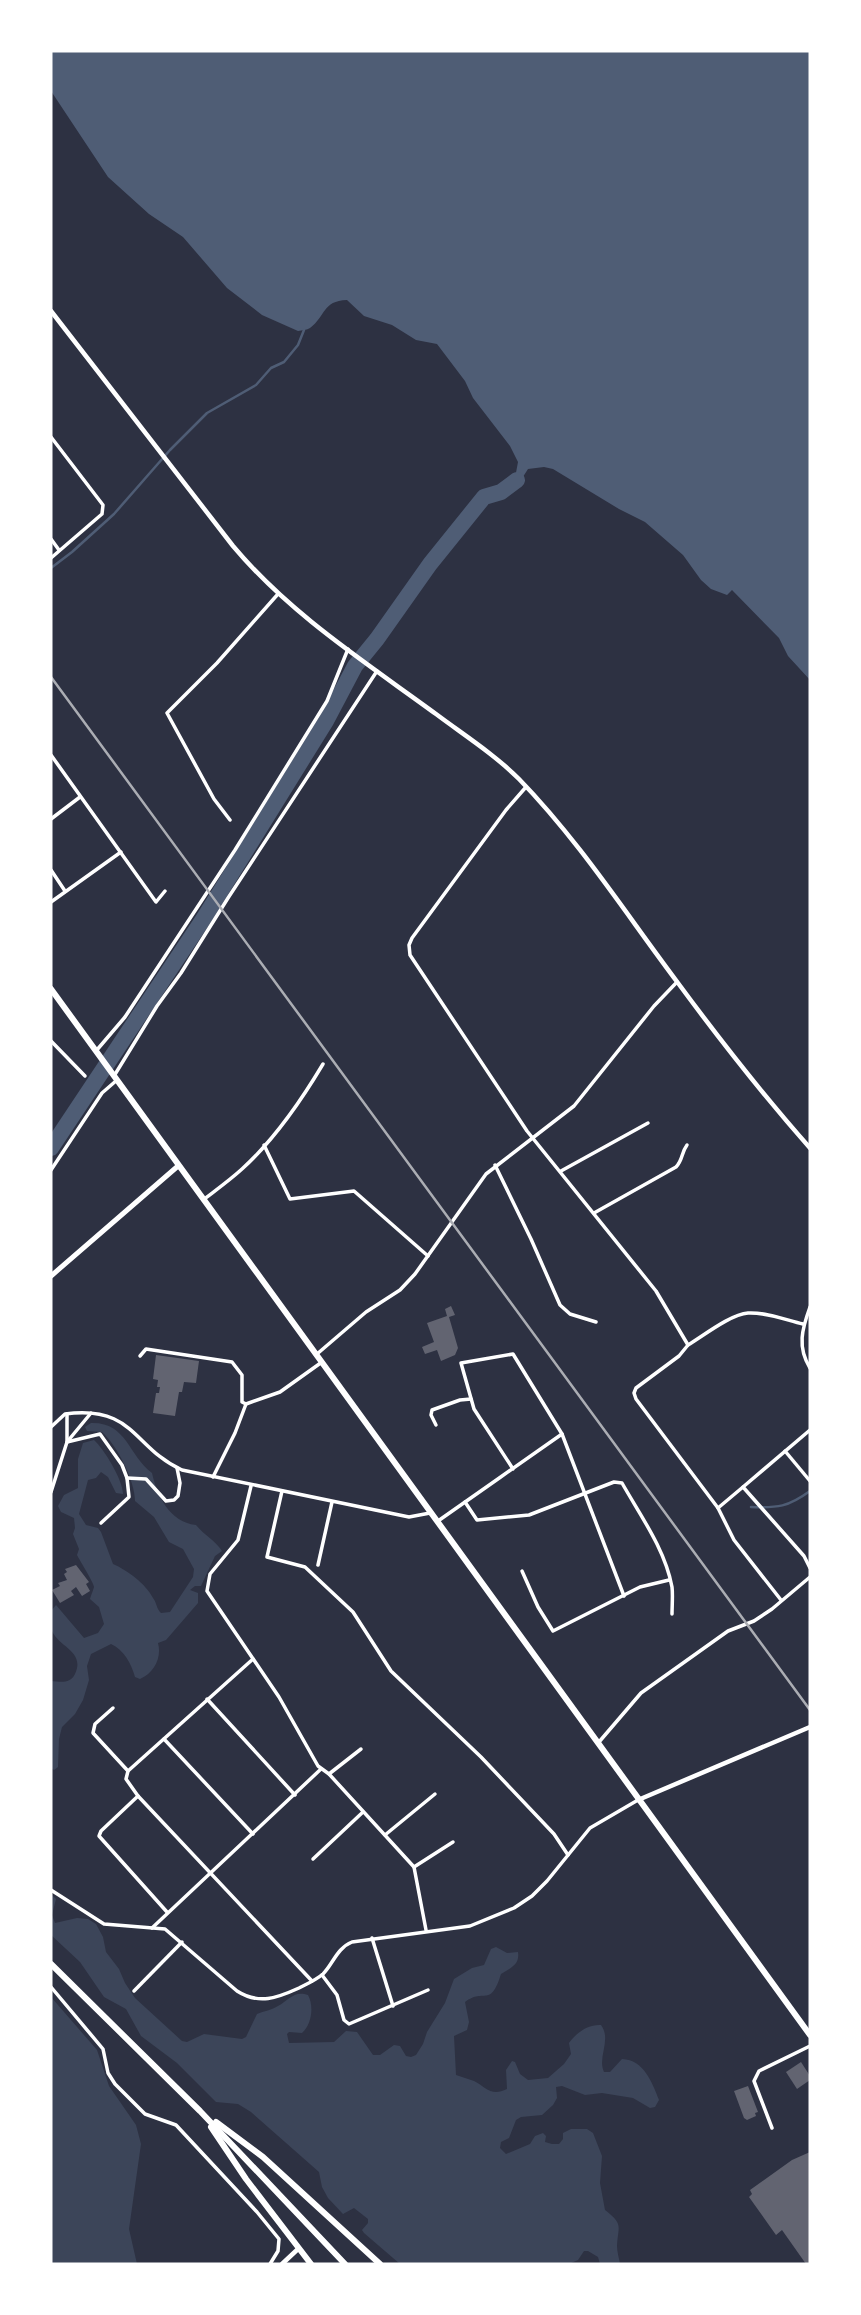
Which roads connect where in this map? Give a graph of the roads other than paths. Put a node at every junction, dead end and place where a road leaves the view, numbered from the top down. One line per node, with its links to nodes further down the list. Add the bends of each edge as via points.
1 (51, 311): 6 (street, via 233,547)
2 (51, 437): 4 (street, via 103,505 102,514)
3 (51, 539): 4 (street)
4 (59, 550): 5 (street)
5 (51, 558)
6 (278, 594): 7 (street); 13 (street, via 167,713)
7 (350, 651): 8 (street); 22 (street, via 327,701 235,849)
8 (377, 671): 10 (street, via 489,753); 25 (street)
9 (51, 755): 11 (street)
10 (526, 787): 19 (street, via 571,836); 27 (street, via 409,945 415,965)
11 (81, 797): 12 (street); 14 (street)
12 (51, 819)
13 (230, 820)
14 (121, 852): 16 (street); 17 (street, via 156,902)
15 (51, 870): 16 (street)
16 (65, 891): 18 (street)
17 (165, 891)
18 (51, 902)
19 (677, 982): 27 (street, via 574,1106); 30 (street)
20 (51, 989): 22 (highway)
21 (51, 1041): 24 (street)
22 (98, 1053): 25 (highway)
23 (323, 1064): 28 (street)
24 (85, 1076)
25 (114, 1076): 32 (highway); 33 (street)
26 (648, 1123): 34 (street)
27 (534, 1138): 31 (street); 34 (street)
28 (264, 1145): 35 (street); 37 (street, via 290,1199 354,1191)
29 (687, 1145): 36 (street, via 676,1167)
30 (810, 1148)
31 (495, 1165): 37 (street); 40 (street, via 560,1305 570,1314)
32 (178, 1166): 35 (highway); 38 (main road)
33 (51, 1170)
34 (561, 1171): 36 (street)
35 (203, 1200): 43 (highway)
36 (594, 1213): 42 (street, via 656,1291)
37 (428, 1256): 43 (street, via 400,1290)
38 (51, 1276)
39 (810, 1307): 41 (street)
40 (596, 1322)
41 (803, 1324): 42 (street, via 747,1313); 46 (street, via 801,1342)
42 (688, 1345): 69 (street, via 634,1393)
43 (317, 1354): 45 (highway)
44 (140, 1356): 48 (street, via 146,1349 232,1362 242,1375 242,1402)
45 (322, 1362): 48 (street, via 280,1392); 70 (highway)
46 (810, 1368)
47 (471, 1399): 51 (street, via 432,1410); 54 (street, via 461,1363 513,1354); 58 (street)
48 (246, 1404): 59 (street)
49 (91, 1413): 50 (street); 55 (street); 57 (street, via 123,1422)
50 (67, 1414): 52 (street); 55 (street)
51 (436, 1425)
52 (51, 1427)
53 (810, 1430): 56 (street)
54 (562, 1434): 58 (street); 66 (street)
55 (67, 1442): 60 (street, via 100,1434); 65 (street)
56 (785, 1451): 61 (street); 63 (street)
57 (177, 1468): 59 (street); 60 (street, via 180,1491 171,1501 146,1479)
58 (513, 1469): 68 (street)
59 (213, 1477): 62 (street)
60 (127, 1478): 72 (street, via 129,1497)
61 (810, 1481)
62 (251, 1486): 64 (street); 81 (street, via 238,1539 210,1574 206,1589)
63 (743, 1487): 69 (street); 74 (street)
64 (282, 1491): 67 (street); 99 (street, via 267,1557 307,1569 353,1612 391,1671 481,1757 555,1834)
65 (51, 1492)
66 (585, 1493): 68 (street, via 529,1515 477,1520); 77 (street, via 622,1483 656,1542); 78 (street)
67 (332, 1502): 70 (street, via 408,1517); 73 (street)
68 (465, 1502): 71 (street)
69 (718, 1508): 79 (street, via 734,1540)
70 (429, 1513): 71 (highway)
71 (436, 1522): 86 (highway)
72 (102, 1523)
73 (318, 1565)
74 (810, 1568)
75 (522, 1571): 78 (street, via 553,1631)
76 (810, 1577): 79 (street)
77 (669, 1580): 78 (street); 80 (street)
78 (624, 1596)
79 (782, 1601): 86 (street, via 754,1621 728,1631 641,1693)
80 (672, 1614)
81 (253, 1659): 82 (street); 88 (street)
82 (207, 1699): 85 (street); 92 (street)
83 (113, 1709): 89 (street, via 94,1724 93,1732)
84 (810, 1727): 94 (street)
85 (164, 1739): 89 (street); 96 (street)
86 (598, 1743): 94 (highway)
87 (361, 1749): 90 (street)
88 (321, 1769): 90 (street); 92 (street)
89 (128, 1771): 93 (street, via 126,1782)
90 (329, 1774): 95 (street)
91 (435, 1794): 97 (street)
92 (295, 1795): 96 (street)
93 (138, 1797): 102 (street); 104 (street, via 99,1836)
94 (638, 1800): 99 (street, via 590,1828); 116 (highway)
95 (364, 1812): 97 (street); 100 (street)
96 (253, 1834): 102 (street)
97 (385, 1835): 101 (street)
98 (453, 1842): 101 (street)
99 (568, 1855): 106 (street, via 532,1896 514,1908 470,1926)
100 (313, 1859)
101 (414, 1867): 106 (street)
102 (211, 1873): 104 (street); 111 (street)
103 (51, 1891): 105 (street, via 104,1924)
104 (167, 1912): 105 (street)
105 (152, 1928): 108 (street, via 165,1930)
106 (426, 1930): 107 (street)
107 (372, 1938): 110 (street, via 347,1944); 115 (street)
108 (182, 1942): 111 (street, via 249,1998 275,1998); 114 (street)
109 (51, 1964): 118 (highway)
110 (322, 1975): 111 (street); 115 (street, via 337,1995 348,2023)
111 (312, 1982)
112 (51, 1987): 121 (street, via 103,2049 115,2084 145,2114 176,2125 279,2239)
113 (428, 1990): 115 (street)
114 (134, 1991)
115 (393, 2006)
116 (810, 2035)
117 (810, 2046): 119 (street, via 760,2071 754,2081)
118 (200, 2111): 120 (highway); 124 (highway); 125 (highway, via 262,2157)
119 (772, 2129)
120 (298, 2249): 122 (street); 123 (highway)
121 (270, 2264)
122 (282, 2264)
123 (311, 2264)
124 (345, 2264)
125 (380, 2264)

